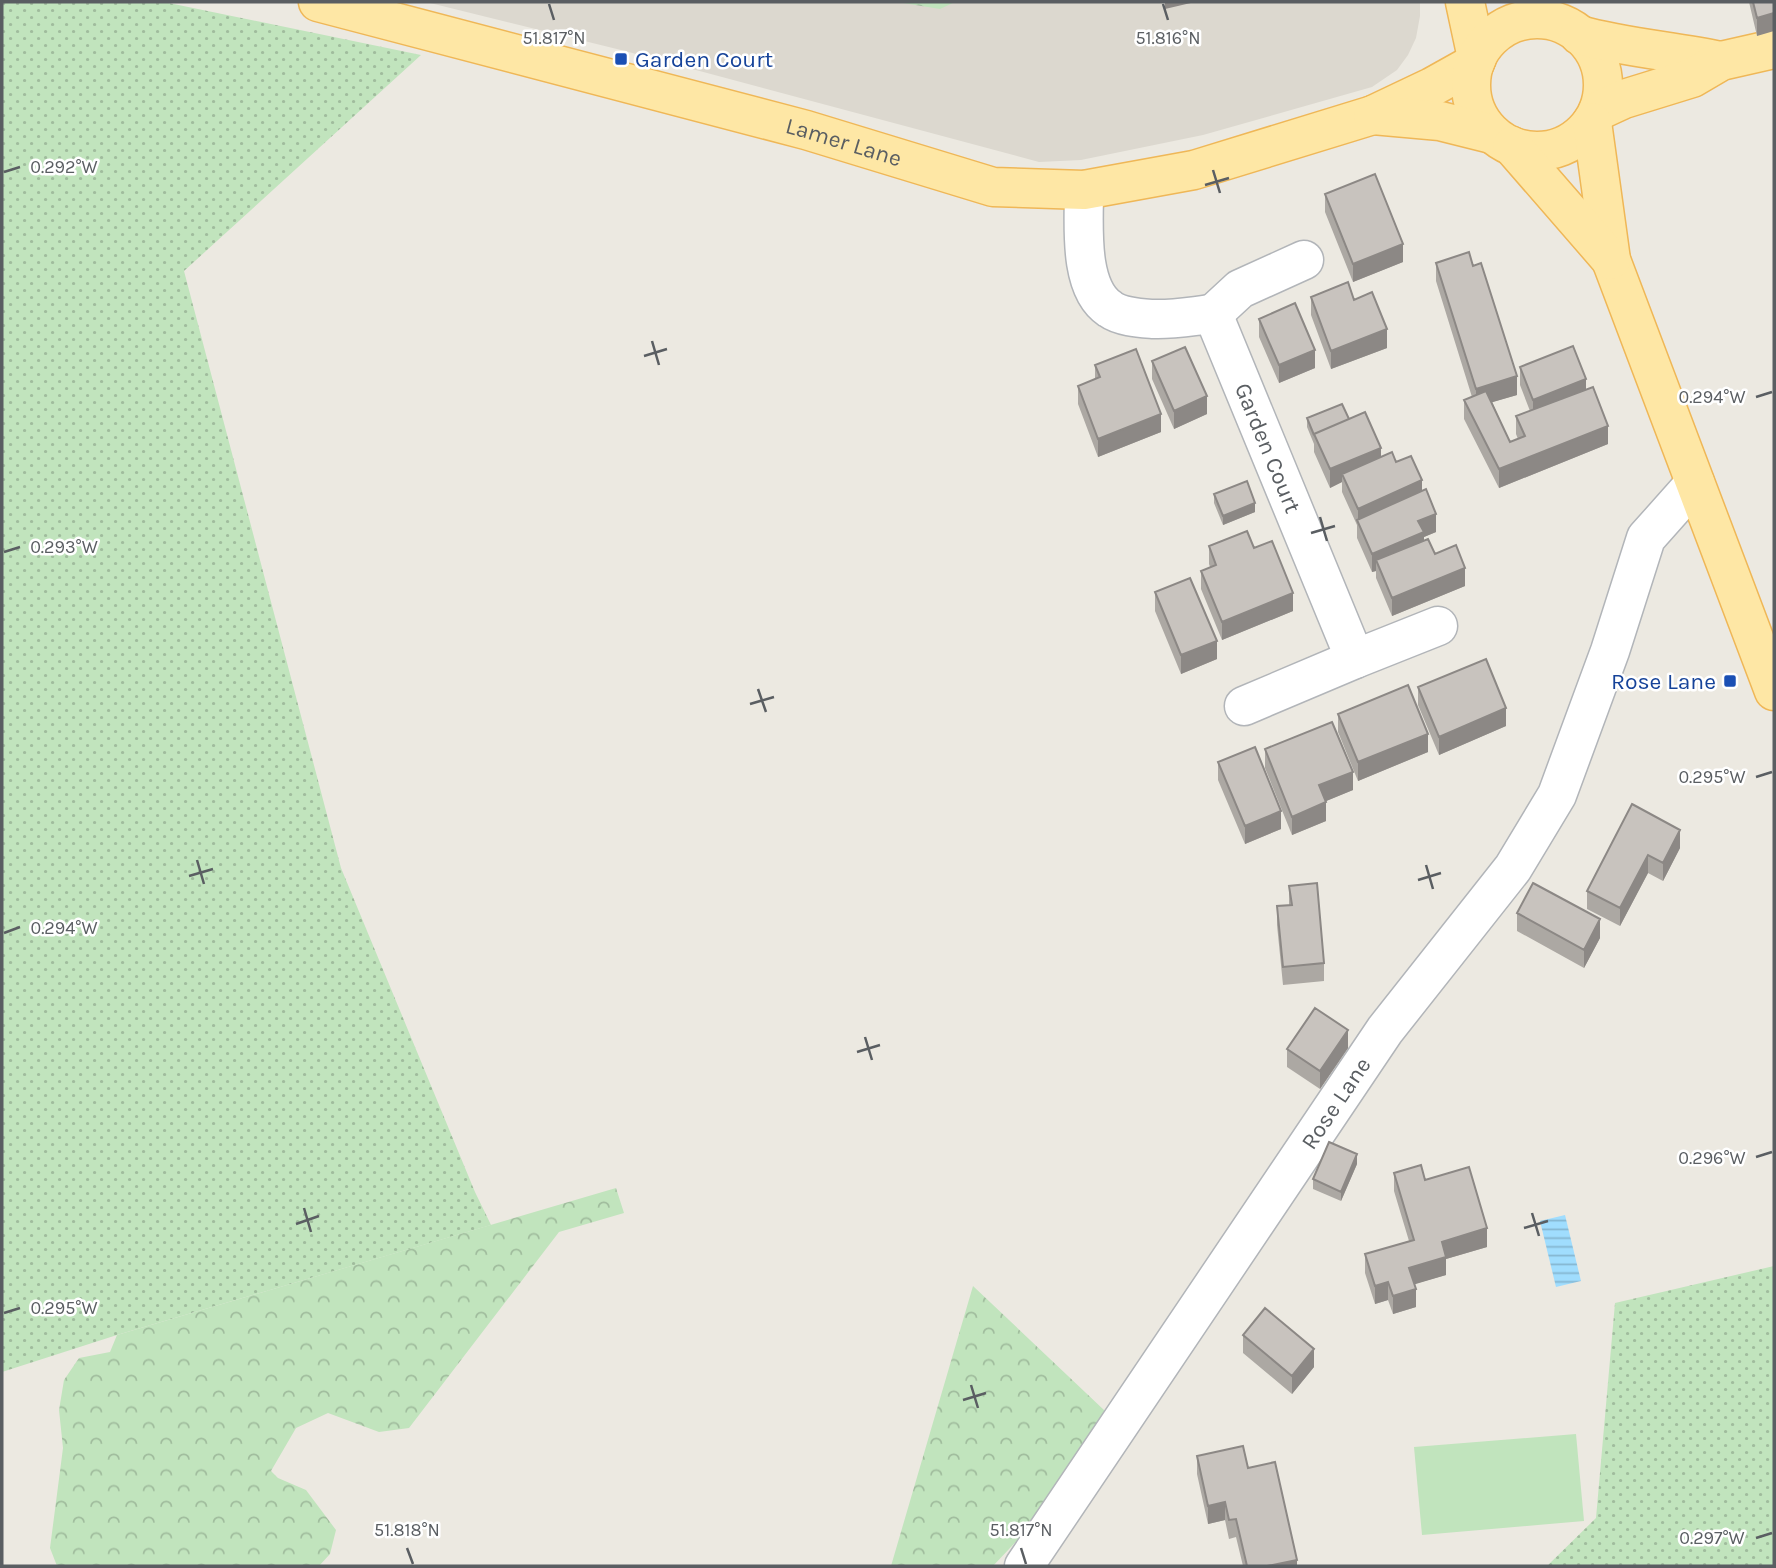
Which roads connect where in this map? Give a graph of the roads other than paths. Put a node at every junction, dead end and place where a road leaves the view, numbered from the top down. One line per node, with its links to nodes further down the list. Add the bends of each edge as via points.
1 (318, 2): 11 (main road, Lamer Lane, via 806,130 993,187)
2 (1465, 2): 6 (main road)
3 (1535, 11): 4 (main road); 6 (main road, via 1488,41)
4 (1580, 35): 7 (main road); 9 (main road, via 1600,66 1603,85)
5 (1774, 49): 7 (main road)
6 (1476, 60): 8 (main road, Lamer Lane, via 1432,88); 10 (main road, via 1473,103 1480,120)
7 (1721, 61): 9 (main road, via 1692,78 1624,99)
8 (1373, 115): 10 (main road, Lamer Lane, via 1440,121); 11 (main road, Lamer Lane, via 1195,170)
9 (1595, 116): 10 (main road, via 1577,138 1556,148 1534,151); 12 (main road)
10 (1502, 140): 12 (main road)
11 (1084, 190): 14 (street, via 1089,278 1096,295 1110,309 1155,319)
12 (1611, 260): 15 (main road)
13 (1304, 261): 14 (street, via 1240,289)
14 (1213, 314): 17 (street, Garden Court)
15 (1695, 483): 18 (main road); 20 (street, Rose Lane, via 1646,538 1557,795 1513,868 1385,1030)
16 (1438, 626): 17 (street)
17 (1355, 659): 19 (street)
18 (1774, 691)
19 (1244, 706)
20 (1024, 1566)

